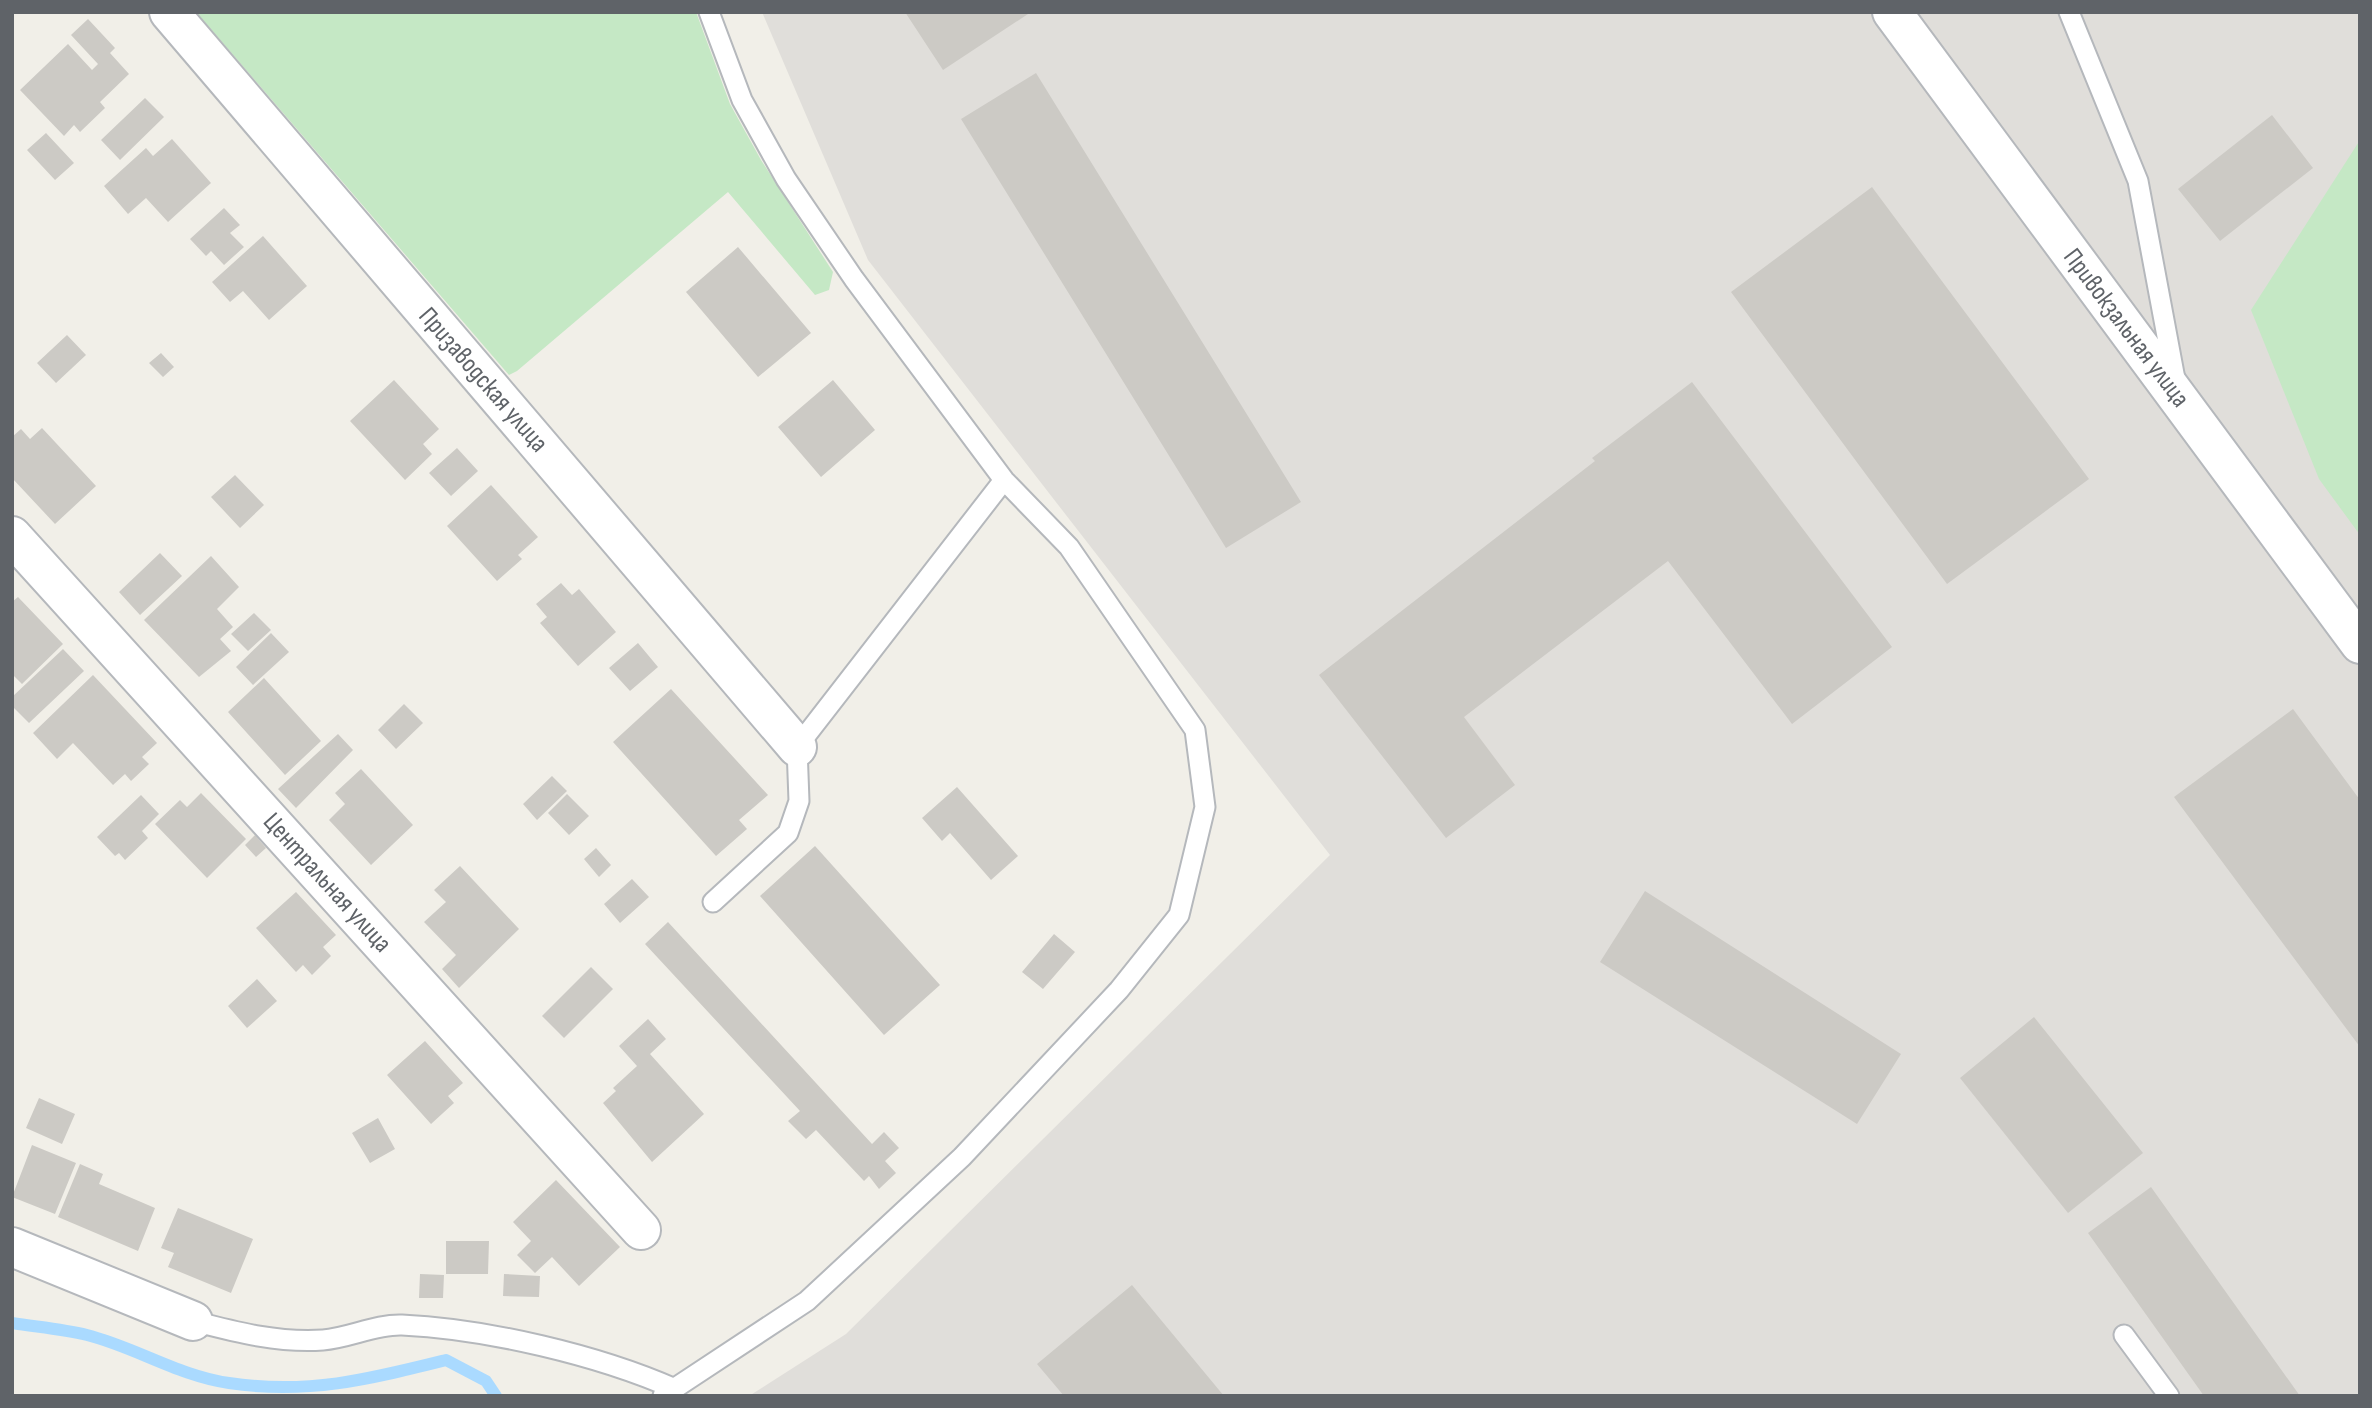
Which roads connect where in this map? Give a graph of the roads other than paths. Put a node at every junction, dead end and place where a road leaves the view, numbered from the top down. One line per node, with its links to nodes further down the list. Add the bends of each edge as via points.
1 (169, 12): 9 (street, Призаводская улица)
2 (709, 12): 6 (lane, via 742,100 786,179 854,279)
3 (1892, 12): 5 (street, Привокзальная улица)
4 (2069, 12): 5 (lane, via 2138,181)
5 (2178, 399): 8 (street, Привокзальная улица)
6 (1004, 480): 9 (lane); 15 (lane, via 1069,547 1195,730 1205,807 1179,915 1119,990 962,1157 807,1301)
7 (12, 536): 11 (street, Центральная улица)
8 (2360, 644)
9 (797, 747): 10 (lane, via 799,801 788,833)
10 (713, 902)
11 (641, 1230)
12 (12, 1247): 13 (street)
13 (192, 1321): 15 (lane, via 262,1339 324,1340 399,1325 495,1337 635,1372)
14 (2124, 1335): 16 (lane)
15 (669, 1393)
16 (2169, 1396)

